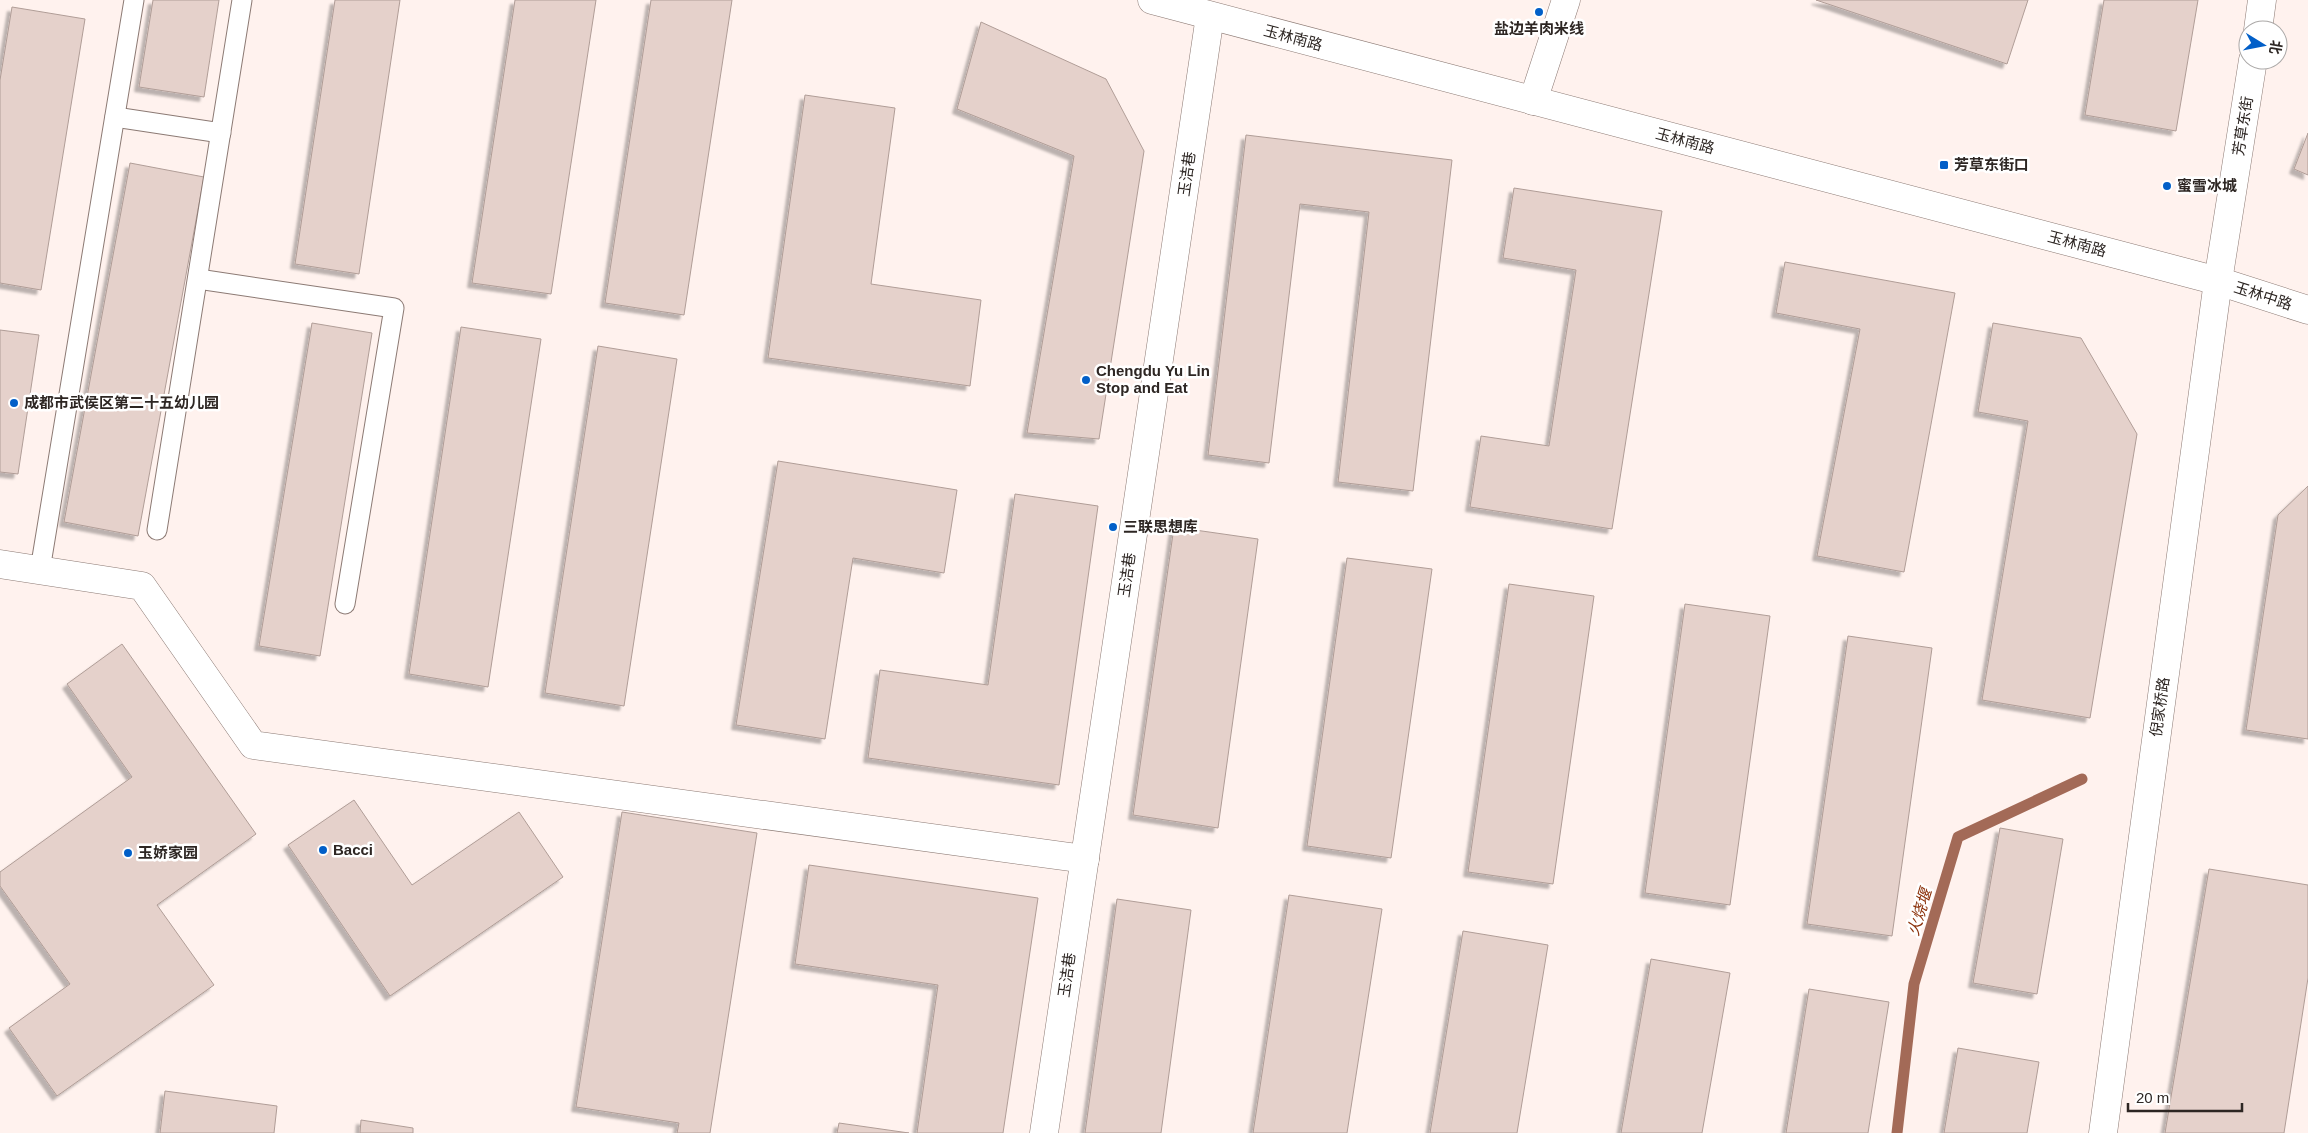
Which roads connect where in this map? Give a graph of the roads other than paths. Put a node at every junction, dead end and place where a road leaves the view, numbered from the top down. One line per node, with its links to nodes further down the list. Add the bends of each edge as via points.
1 (134, 0): 10 (lane)
2 (242, 0): 11 (lane)
3 (1152, 0): 6 (street, 玉林南路)
4 (1566, 0): 9 (street)
5 (2262, 0): 7 (street)
6 (1210, 16): 9 (street, 玉林南路); 19 (street, 玉洁巷)
7 (2259, 20)
8 (2251, 70): 13 (street, 芳草东街)
9 (1533, 101): 13 (street, 玉林南路)
10 (115, 117): 11 (lane); 17 (lane)
11 (222, 133): 12 (lane)
12 (198, 279): 15 (lane); 18 (lane, via 394,308)
13 (2218, 281): 14 (street, 玉林中路); 21 (street, 倪家桥路)
14 (2308, 310)
15 (157, 530)
16 (0, 564): 17 (street)
17 (40, 570): 19 (street, via 142,586 253,745)
18 (346, 604)
19 (1085, 859): 20 (street, 玉洁巷)
20 (1044, 1133)
21 (2103, 1133)

